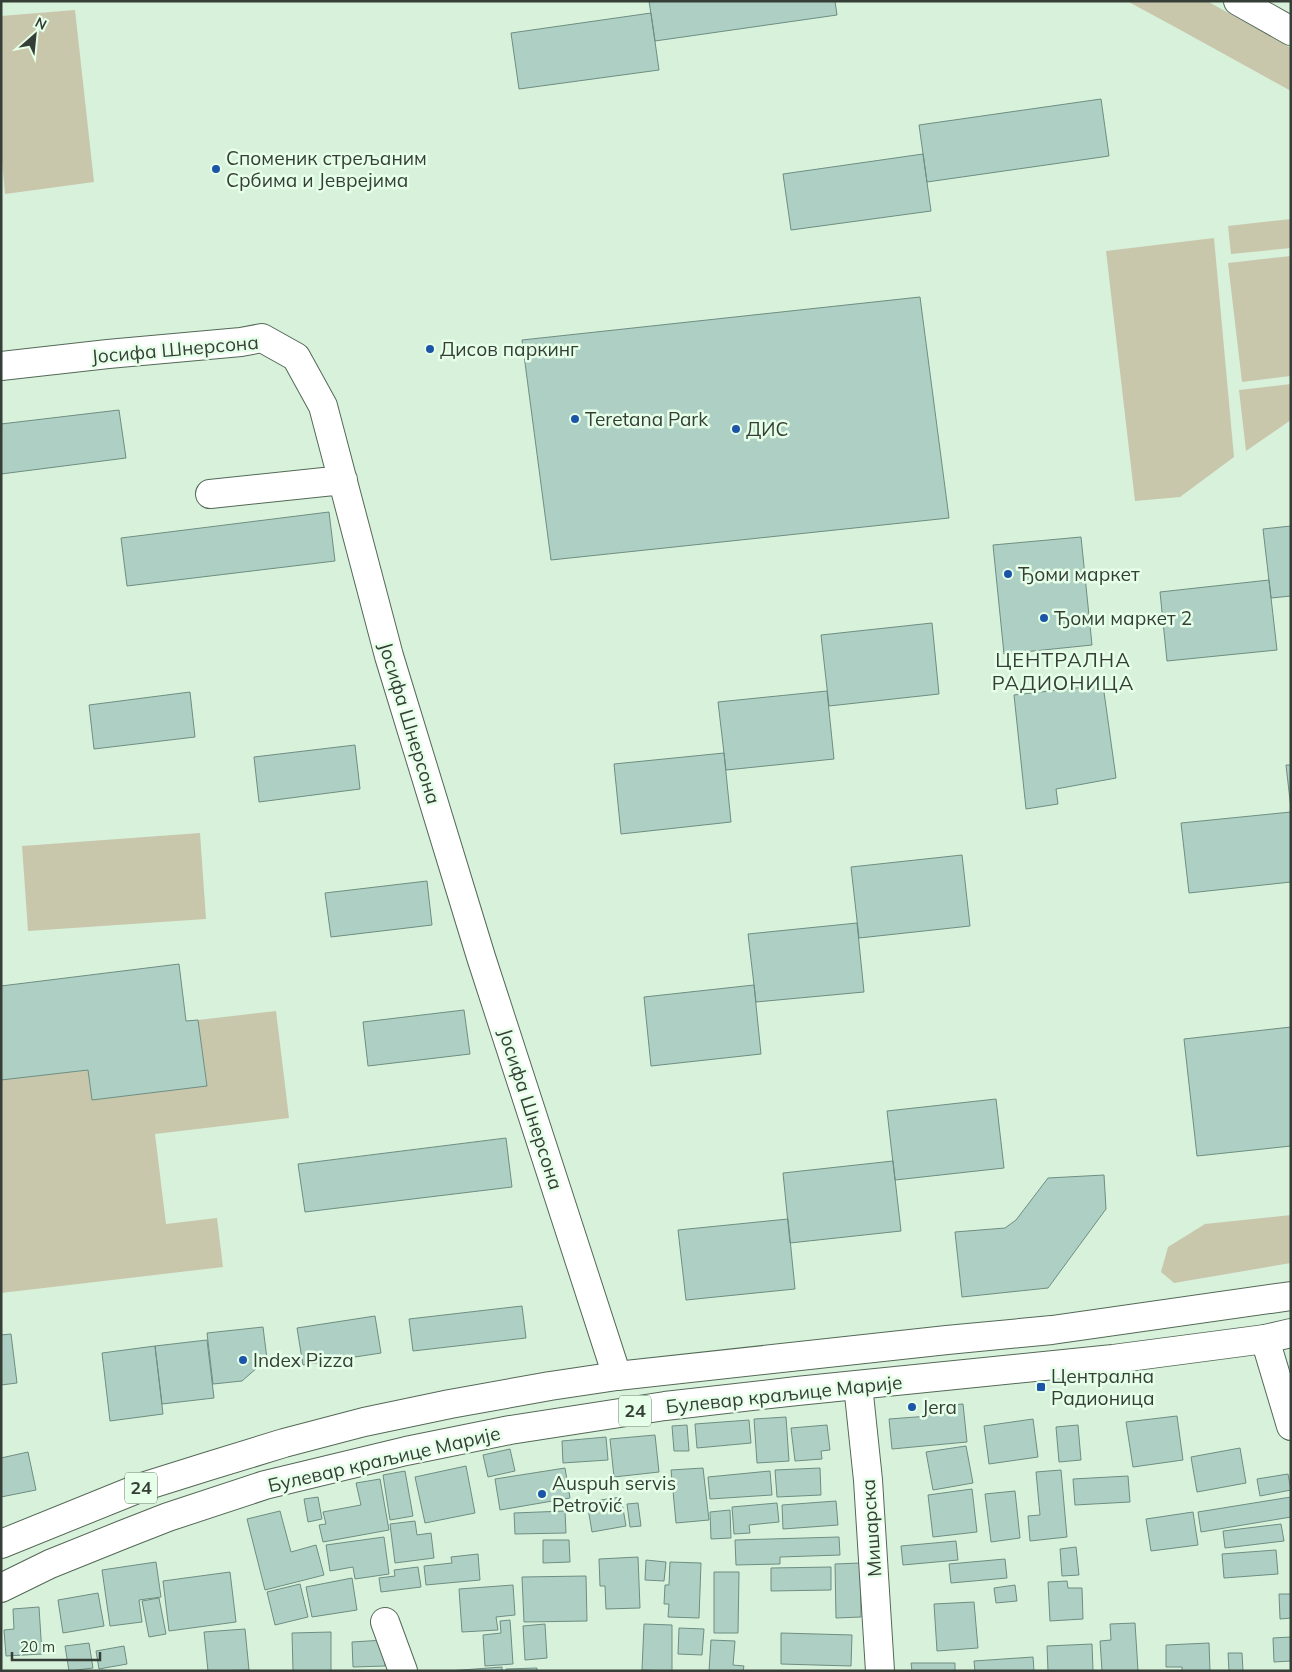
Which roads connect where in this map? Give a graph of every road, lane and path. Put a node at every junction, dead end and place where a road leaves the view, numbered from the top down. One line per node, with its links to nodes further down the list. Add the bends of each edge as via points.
1 (1238, 1): 2 (main road)
2 (1291, 31)
3 (1, 366): 4 (main road, Јосифа Шнерсона, via 262,338 296,357 323,406)
4 (342, 480): 5 (main road); 8 (main road, Јосифа Шнерсона, via 388,656)
5 (210, 494)
6 (1291, 1296): 8 (main road, Булевар краљице Марије / 24, via 1052,1330)
7 (1278, 1336): 9 (main road, Булевар краљице Марије / 24, via 1113,1360); 10 (main road)
8 (617, 1376): 11 (main road, Булевар краљице Марије / 24, via 450,1404 284,1443 142,1487)
9 (858, 1385): 12 (main road, Булевар краљице Марије / 24, via 618,1413 510,1430 332,1468 168,1517 58,1561); 15 (main road, Мишарска, via 868,1480)
10 (1291, 1426)
11 (1, 1544)
12 (1, 1588)
13 (385, 1622): 14 (main road)
14 (404, 1671)
15 (880, 1671)

